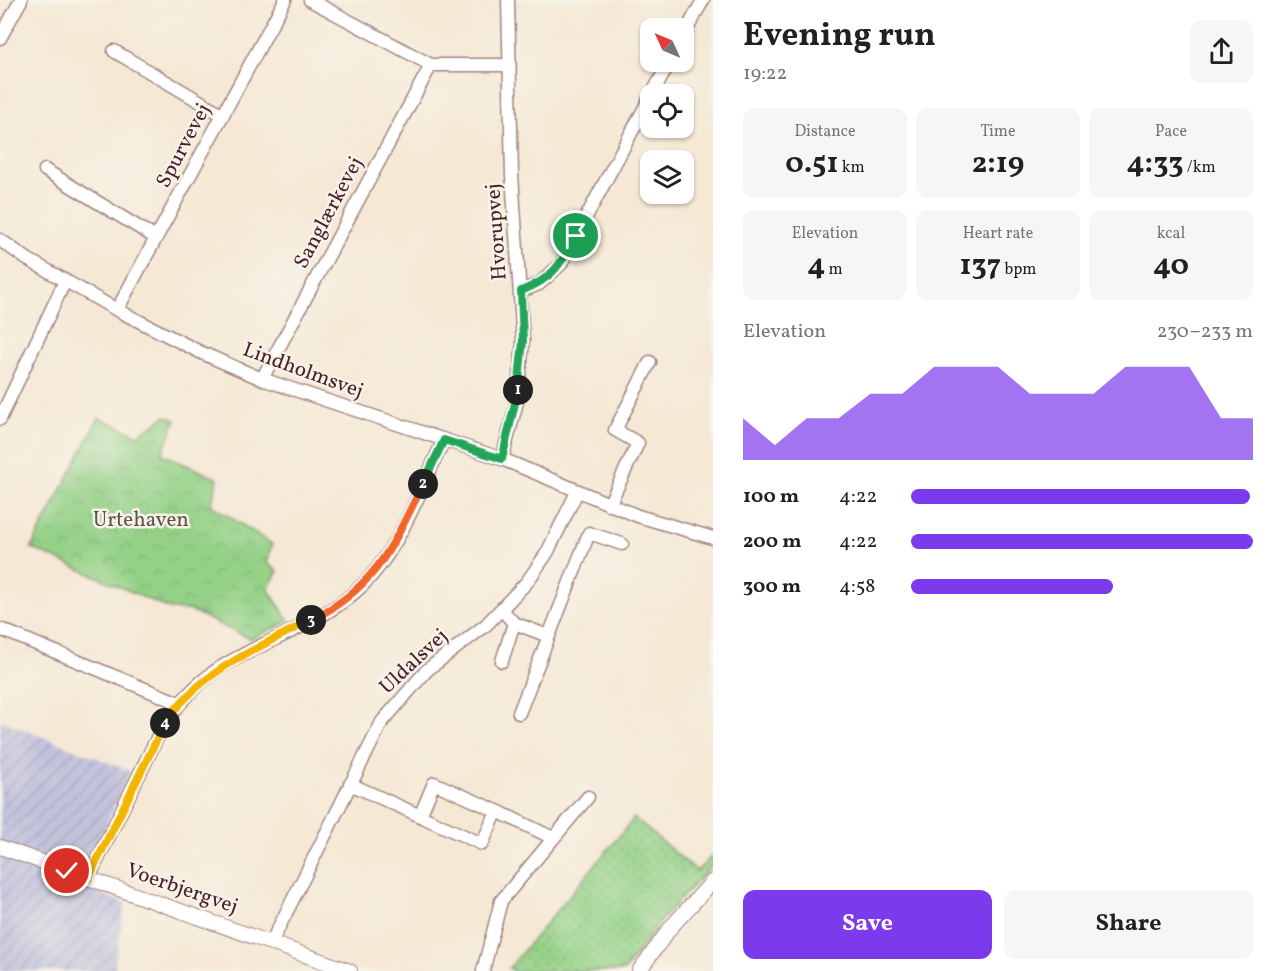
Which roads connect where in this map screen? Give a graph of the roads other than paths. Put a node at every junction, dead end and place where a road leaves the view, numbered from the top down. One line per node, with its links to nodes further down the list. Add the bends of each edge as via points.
1 (21, 0): 7 (street)
2 (285, 0): 11 (street, Spurvevej)
3 (310, 0): 9 (street)
4 (508, 0): 10 (street, Hvorupvej)
5 (703, 0): 6 (street)
6 (693, 18)
7 (0, 38)
8 (114, 51): 11 (street)
9 (431, 65): 10 (street); 20 (street, Sanglærkevej)
10 (509, 65): 17 (street, Hvorupvej)
11 (223, 115): 14 (street, Spurvevej)
12 (640, 117): 17 (street, via 561,264 539,284)
13 (45, 170): 14 (street)
14 (156, 238): 18 (street, Spurvevej)
15 (0, 240): 16 (street, Lindholmsvej)
16 (65, 281): 18 (street, Lindholmsvej); 21 (street)
17 (521, 291): 23 (street, Hvorupvej, via 521,373)
18 (117, 310): 20 (street, Lindholmsvej)
19 (650, 362): 25 (street, via 615,430 638,442)
20 (261, 379): 22 (street, Lindholmsvej)
21 (0, 419)
22 (444, 440): 23 (street, Lindholmsvej); 33 (street, via 392,547 375,573 355,593 327,612 226,663)
23 (502, 459): 24 (street, Lindholmsvej)
24 (577, 492): 25 (street, Lindholmsvej); 28 (street, Uldalsvej, via 547,553)
25 (609, 505): 26 (street, Lindholmsvej)
26 (713, 538)
27 (622, 544): 31 (street, via 589,533)
28 (501, 610): 29 (street); 35 (street, Uldalsvej, via 405,692 381,722)
29 (514, 623): 31 (street); 32 (street)
30 (0, 629): 33 (street)
31 (548, 636): 34 (street)
32 (502, 661)
33 (179, 703): 41 (street, via 163,726)
34 (519, 713)
35 (350, 784): 38 (street); 43 (street, Uldalsvej)
36 (588, 797): 39 (street)
37 (497, 811): 38 (street, via 482,844); 38 (street, via 434,783); 39 (street)
38 (420, 816)
39 (553, 837): 45 (street, via 501,901)
40 (0, 847): 41 (street, Voerbjergvej)
41 (88, 879): 43 (street, Voerbjergvej)
42 (713, 881): 46 (street, via 671,927)
43 (271, 943): 44 (street, Voerbjergvej)
44 (350, 971)
45 (483, 971)
46 (639, 971)

